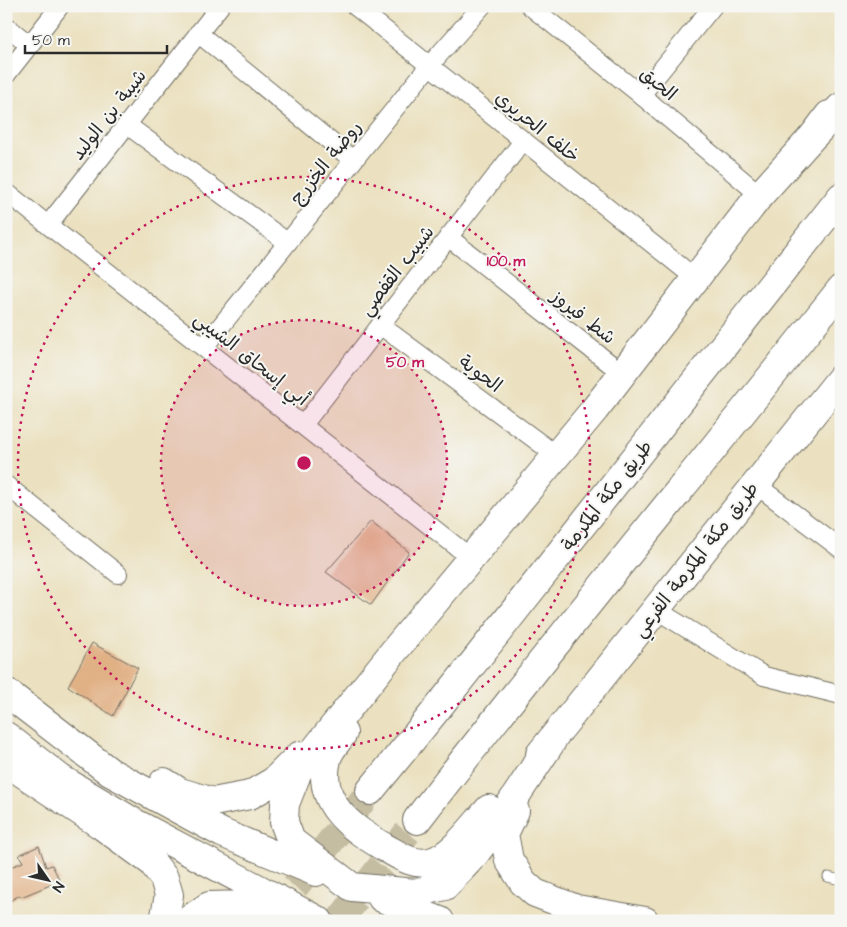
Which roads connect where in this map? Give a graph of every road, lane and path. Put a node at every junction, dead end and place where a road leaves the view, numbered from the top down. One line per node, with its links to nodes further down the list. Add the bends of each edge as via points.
1 (60, 6): 9 (street)
2 (220, 6): 8 (street, شيبة بن الوليد)
3 (354, 6): 10 (street, خلف الحريري)
4 (482, 6): 10 (street, روضة الخزرج)
5 (530, 6): 12 (street, الحبق)
6 (713, 6): 12 (street)
7 (6, 26): 9 (street)
8 (198, 33): 15 (street, شيبة بن الوليد); 18 (street)
9 (30, 45): 11 (street)
10 (429, 66): 17 (street, خلف الحريري); 18 (street, روضة الخزرج)
11 (6, 75)
12 (641, 95): 20 (street, الحبق)
13 (841, 98): 16 (main road)
14 (841, 107): 16 (main road)
15 (127, 125): 22 (street, شيبة بن الوليد); 24 (street)
16 (815, 134): 20 (main road)
17 (523, 140): 23 (street, شبيب القفصي); 25 (street, خلف الحريري)
18 (353, 160): 24 (street, روضة الخزرج)
19 (6, 192): 22 (street, أبي إسحاق الشيبي)
20 (760, 195): 25 (main road)
21 (841, 197): 46 (main road, طريق مكة المكرمة)
22 (48, 225): 28 (street, أبي إسحاق الشيبي)
23 (448, 237): 27 (street, شبيب القفصي); 29 (street, شط فيروز)
24 (287, 242): 28 (street, روضة الخزرج)
25 (695, 278): 29 (main road)
26 (841, 289): 47 (main road)
27 (380, 325): 31 (street, شبيب القفصي); 32 (street, الحوية)
28 (204, 347): 31 (street, أبي إسحاق الشيبي)
29 (622, 373): 32 (main road)
30 (838, 386): 33 (main road, طريق مكة المكرمة الفرعي)
31 (303, 425): 36 (street, أبي إسحاق الشيبي)
32 (556, 455): 36 (main road)
33 (755, 484): 35 (street); 38 (main road, طريق مكة المكرمة الفرعي)
34 (6, 485): 37 (street)
35 (841, 548)
36 (471, 558): 39 (main road)
37 (118, 574)
38 (655, 609): 42 (street, via 764,676); 44 (main road, طريق مكة المكرمة الفرعي)
39 (394, 651): 40 (main road, via 274,781 250,795 213,802 180,792 97,742); 44 (main road, via 327,758 325,779 329,797 339,814 368,838 409,861 430,862 448,854); 50 (main road, via 298,771 285,804 284,822 291,841)
40 (6, 671)
41 (6, 692): 50 (main road, via 110,772 222,833)
42 (841, 695)
43 (6, 736): 53 (main road, via 77,789)
44 (552, 741): 50 (main road, via 475,854 444,886 415,893); 55 (main road, via 504,834 509,860 523,882 550,900 577,909)
45 (6, 762): 51 (main road, via 152,862 164,878 169,896)
46 (370, 791)
47 (416, 820)
48 (828, 877): 49 (lane)
49 (841, 880)
50 (352, 887): 54 (main road)
51 (164, 921)
52 (186, 921): 53 (main road, via 209,906 244,905)
53 (317, 921)
54 (440, 921)
55 (645, 921)

